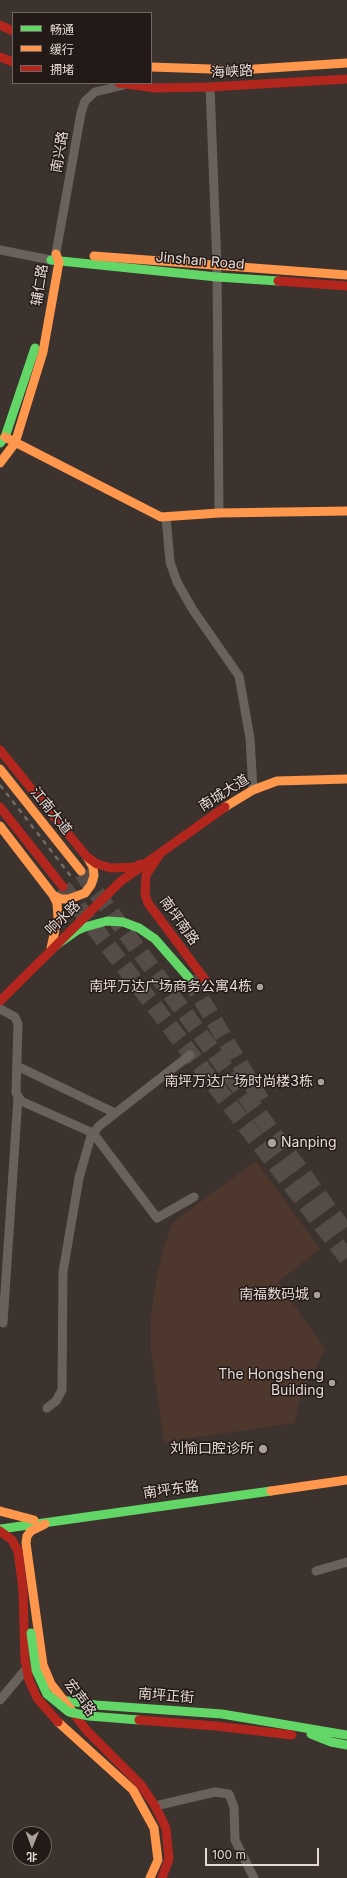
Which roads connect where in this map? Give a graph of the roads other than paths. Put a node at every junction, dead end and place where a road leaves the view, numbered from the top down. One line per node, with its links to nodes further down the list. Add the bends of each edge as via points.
1 (0, 25): 2 (main road)
2 (12, 31)
3 (0, 36): 4 (main road)
4 (12, 38)
5 (347, 63): 6 (main road, 海峡路, via 240,70)
6 (152, 67)
7 (347, 79): 9 (main road, 海峡路)
8 (123, 84): 9 (main road, 海峡路, via 156,88); 11 (street, 南兴路, via 94,92 85,101)
9 (210, 87): 12 (street)
10 (0, 250): 11 (street)
11 (56, 258): 12 (main road, Jinshan Road); 14 (main road, Jinshan Road); 16 (main road, 辅仁路, via 34,350); 17 (main road, 辅仁路, via 43,352)
12 (217, 266): 13 (main road, Jinshan Road); 14 (street)
13 (347, 275)
14 (217, 277): 15 (main road, Jinshan Road); 22 (street)
15 (347, 286)
16 (2, 440): 17 (main road)
17 (15, 443): 18 (main road, 辅仁路); 23 (main road, via 160,517)
18 (6, 456): 19 (main road, 辅仁路); 20 (street)
19 (0, 463)
20 (0, 471)
21 (347, 511): 22 (main road)
22 (219, 513): 23 (main road)
23 (166, 517): 27 (street, via 170,562 176,582 239,676 250,738)
24 (0, 750): 31 (main road)
25 (0, 769): 33 (main road, 江南大道)
26 (347, 779): 27 (main road, 南城大道, via 277,781)
27 (253, 790): 30 (main road, 南城大道, via 233,801)
28 (0, 807): 34 (main road)
29 (0, 826): 35 (main road)
30 (161, 852): 32 (main road, 南城大道); 38 (main road, 南坪南路, via 146,875 145,894 148,903)
31 (88, 857): 32 (main road, via 97,864 111,868 135,867); 35 (main road, via 94,876 85,893 69,899)
32 (150, 860): 36 (main road, 响水路, via 121,881)
33 (81, 871)
34 (63, 887)
35 (53, 895): 36 (main road, via 57,903 58,917)
36 (51, 949): 37 (main road, via 76,931 92,924 123,922 139,928 154,939); 39 (main road, 响水路)
37 (189, 978)
38 (206, 982)
39 (0, 1001)
40 (0, 1009): 42 (street, via 15,1017 18,1024)
41 (190, 1055): 44 (street)
42 (17, 1066): 43 (street); 44 (street)
43 (18, 1097): 45 (street, via 21,1101); 47 (street)
44 (115, 1114): 45 (street)
45 (93, 1133): 46 (street, via 157,1218); 48 (street, via 79,1178 63,1272 62,1390 56,1401)
46 (194, 1197)
47 (3, 1323)
48 (47, 1408)
49 (347, 1480): 51 (main road, 南坪东路)
50 (0, 1511): 51 (main road, via 18,1517)
51 (51, 1522): 52 (main road, 南坪东路); 59 (main road, 宏声路, via 31,1531 26,1544 43,1665 51,1684)
52 (0, 1530): 55 (main road, 宏声路, via 16,1545)
53 (347, 1562): 54 (street)
54 (316, 1571)
55 (23, 1590): 56 (main road, 宏声路); 60 (main road, bridge, via 36,1670 48,1694 70,1712 216,1726)
56 (26, 1670): 57 (main road, 宏声路); 58 (street)
57 (37, 1698): 59 (main road, 南坪正街); 64 (main road, 宏声路, via 56,1720 134,1790 154,1828 158,1860)
58 (0, 1700)
59 (66, 1701): 60 (main road, 南坪正街, via 222,1714); 63 (main road, 宏声路, via 87,1731 141,1785)
60 (293, 1730): 61 (main road, 南坪正街); 62 (main road)
61 (347, 1735)
62 (347, 1745)
63 (155, 1806): 65 (main road, 宏声路, via 166,1828 170,1859); 66 (street, via 215,1792 229,1794 234,1807 235,1840)
64 (150, 1878)
65 (162, 1878)
66 (254, 1878)

